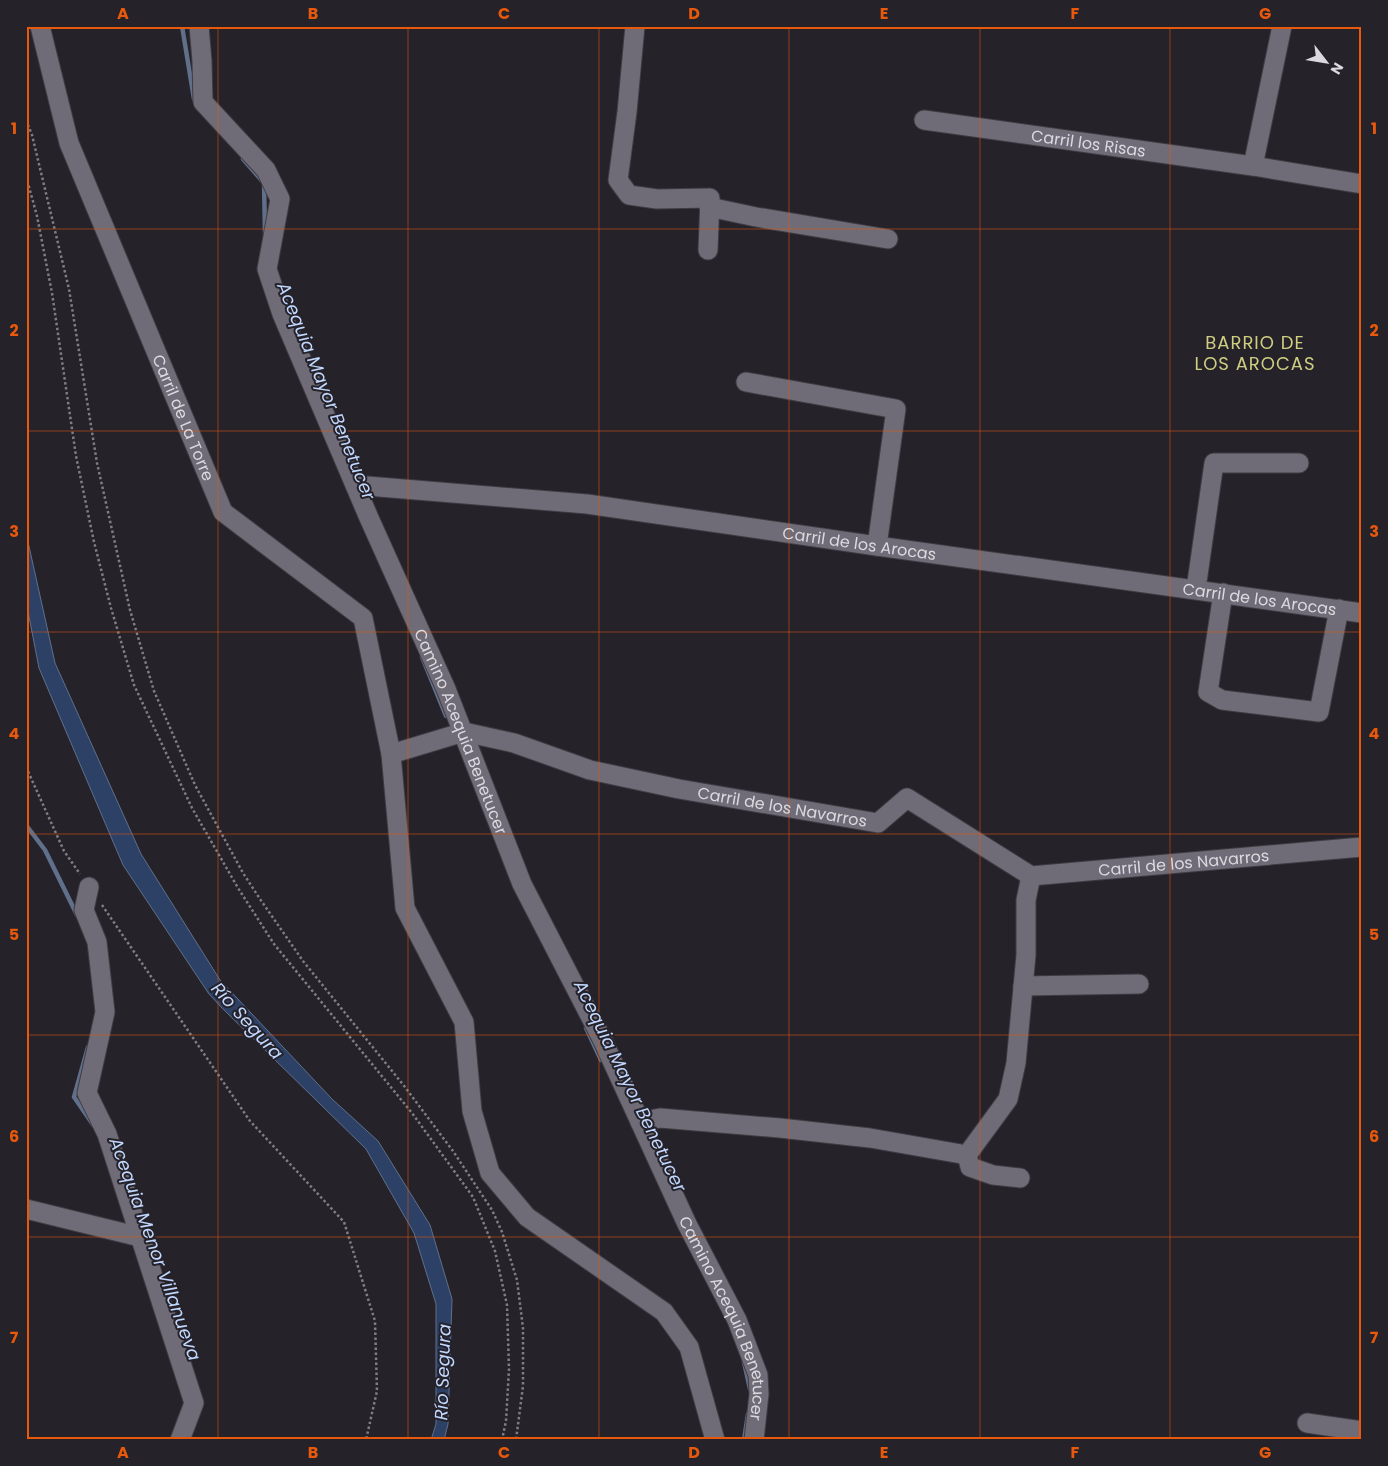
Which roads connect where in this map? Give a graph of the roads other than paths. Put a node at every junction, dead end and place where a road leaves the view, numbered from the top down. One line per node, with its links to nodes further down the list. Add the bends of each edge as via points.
1 (40, 26): 20 (street, Carril de La Torre, via 70,142 223,512 363,618)
2 (199, 26): 13 (street, Camino Acequia Benetucer, via 203,102 266,170 280,199 267,269 282,314)
3 (635, 26): 8 (street, via 618,180 629,195 657,199 710,198)
4 (1282, 26): 6 (street)
5 (924, 120): 6 (street, Carril los Risas)
6 (1253, 166): 7 (street, Carril los Risas)
7 (1362, 184)
8 (709, 207): 9 (street); 10 (street)
9 (888, 239)
10 (708, 250)
11 (746, 382): 14 (street, via 896,409)
12 (1299, 462): 15 (street, via 1214,463)
13 (355, 485): 14 (street, Carril de los Arocas, via 587,504); 19 (street, Camino Acequia Benetucer)
14 (877, 546): 15 (street, Carril de los Arocas)
15 (1196, 589): 16 (street, Carril de los Arocas)
16 (1223, 593): 17 (street, Carril de los Arocas); 17 (street, via 1208,692 1222,700 1320,712)
17 (1339, 610): 18 (street, Carril de los Arocas)
18 (1362, 613)
19 (464, 732): 20 (street, Carril de los Navarros); 22 (street, Carril de los Navarros, via 514,743 590,770 679,789 878,823 907,798); 26 (street, Camino Acequia Benetucer, via 522,884 603,1041)
20 (392, 754): 34 (street, Carril de La Torre, via 405,908 464,1022 472,1111 490,1173 527,1217 664,1312 689,1347)
21 (1362, 846): 22 (street, Carril de los Navarros)
22 (1031, 876): 25 (street, via 1026,900)
23 (89, 887): 30 (street, via 84,910 97,942 105,1012 86,1093 107,1134)
24 (1139, 984): 25 (street)
25 (1023, 986): 27 (street, via 1016,1063 1008,1100)
26 (640, 1122): 27 (street, via 660,1118 780,1128 870,1138); 35 (street, Camino Acequia Benetucer, via 687,1224 737,1320 758,1375)
27 (967, 1155): 28 (street, via 970,1167 993,1175)
28 (1020, 1178)
29 (26, 1209): 30 (street)
30 (140, 1237): 33 (street, via 194,1403)
31 (1307, 1423): 32 (street)
32 (1362, 1431)
33 (180, 1440)
34 (715, 1440)
35 (754, 1440)

